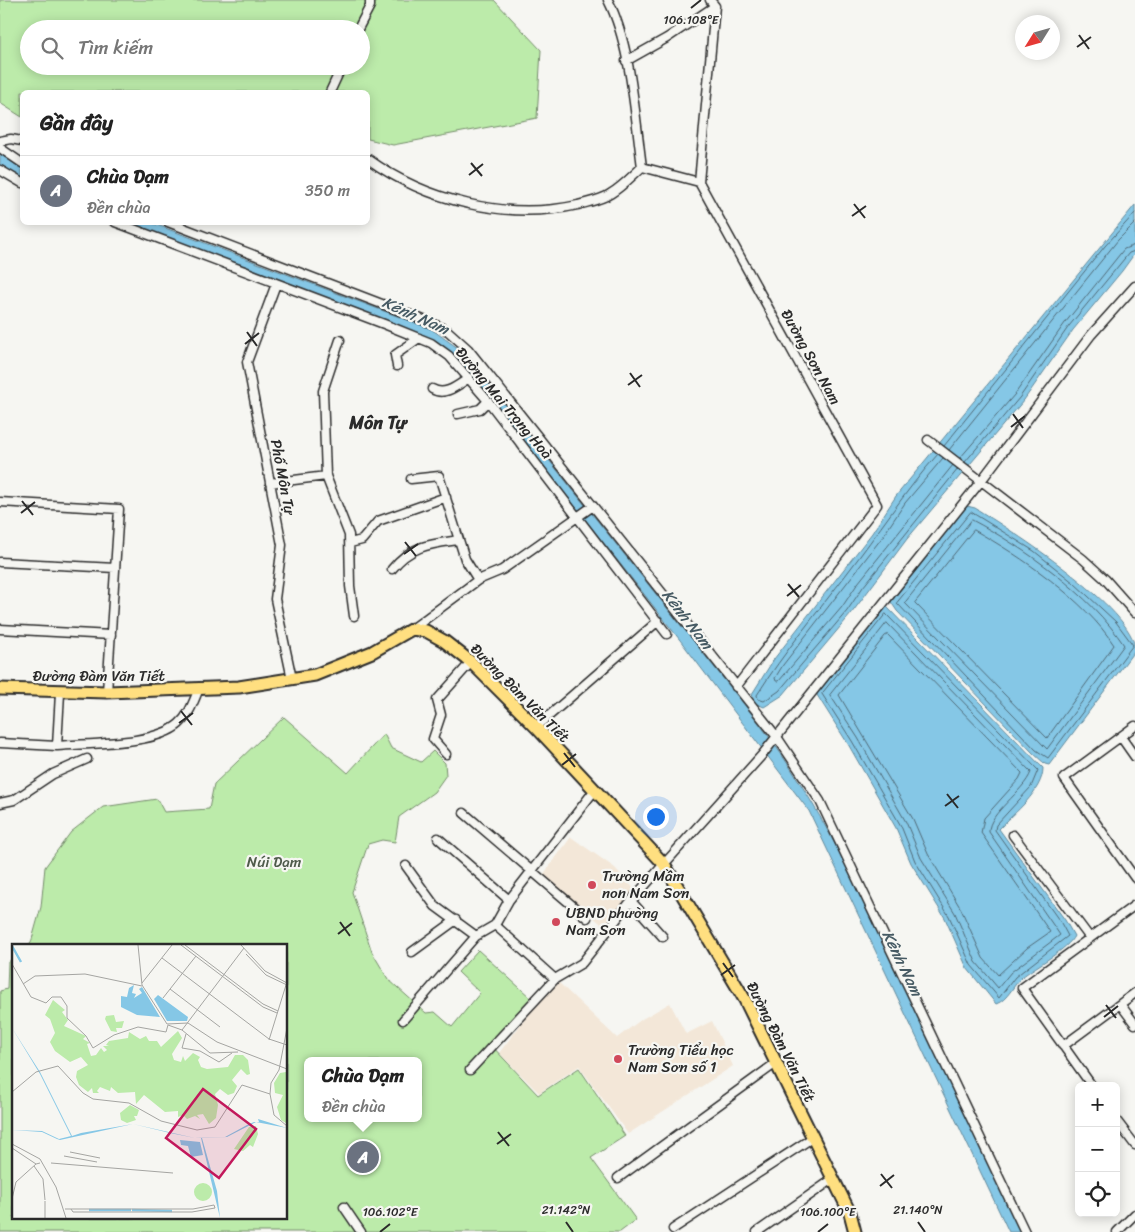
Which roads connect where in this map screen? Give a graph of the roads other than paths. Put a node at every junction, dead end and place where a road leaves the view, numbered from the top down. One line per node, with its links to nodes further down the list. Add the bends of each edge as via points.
1 (370, 0): 4 (street)
2 (608, 0): 5 (street)
3 (713, 3): 5 (street, via 667,38); 16 (street)
4 (363, 20)
5 (626, 61): 13 (street)
6 (338, 75): 7 (street)
7 (331, 90)
8 (20, 140): 9 (street)
9 (0, 141)
10 (0, 148): 12 (street)
11 (370, 160): 13 (street, via 393,176 445,197 475,206 529,211 556,210 591,202 611,194)
12 (20, 163)
13 (642, 167): 16 (street)
14 (0, 170): 15 (street)
15 (20, 182)
16 (699, 182): 52 (street, Đường Sơn Nam, via 877,505)
17 (123, 225): 19 (street, Đường Mai Trọng Hoà)
18 (176, 225): 35 (street, via 448,331 477,360)
19 (276, 284): 21 (street, Đường Mai Trọng Hoà); 32 (street, Phố Môn Tự, via 247,362)
20 (1135, 286): 31 (street, via 1091,335)
21 (419, 338): 23 (street, via 395,355); 24 (street, Đường Mai Trọng Hoà, via 449,356)
22 (340, 340): 29 (street, via 324,391)
23 (397, 366)
24 (470, 378): 25 (street, via 444,392); 26 (street, Đường Mai Trọng Hoà)
25 (432, 389)
26 (488, 401): 27 (street, via 480,409); 36 (street, Đường Mai Trọng Hoà)
27 (458, 414)
28 (928, 440): 31 (street)
29 (326, 476): 32 (street); 38 (street)
30 (411, 479): 33 (street, via 439,476)
31 (979, 479): 43 (street, via 1105,578); 59 (street)
32 (270, 483): 51 (street, Phố Môn Tự, via 282,545 275,599)
33 (446, 497): 37 (street); 38 (street, via 378,521 362,540)
34 (0, 502): 40 (street, via 119,509)
35 (593, 506): 36 (street); 52 (street)
36 (579, 518): 42 (street, via 502,570); 45 (street, Đường Mai Trọng Hoà)
37 (459, 540): 41 (street, via 415,549 402,556); 42 (street, via 465,559)
38 (350, 543): 44 (street)
39 (0, 562): 40 (street)
40 (115, 568): 49 (street)
41 (392, 569)
42 (478, 580): 47 (street)
43 (1135, 612)
44 (354, 616)
45 (658, 621): 48 (street, Đường Mai Trọng Hoà); 58 (street)
46 (0, 630): 49 (street)
47 (412, 630): 50 (main road, Đường Đàm Văn Tiết, via 426,631); 51 (main road, Đường Đàm Văn Tiết, via 339,667)
48 (667, 634)
49 (111, 635): 55 (street)
50 (471, 662): 58 (main road, Đường Đàm Văn Tiết); 63 (street, via 437,700 441,715 433,739)
51 (292, 679): 54 (main road, Đường Đàm Văn Tiết)
52 (736, 687): 59 (street)
53 (0, 689): 56 (main road, Đường Đàm Văn Tiết)
54 (198, 690): 55 (main road, Đường Đàm Văn Tiết); 62 (street, via 179,724 157,737)
55 (107, 692): 56 (main road, Đường Đàm Văn Tiết)
56 (60, 693): 62 (street)
57 (1135, 726): 60 (street)
58 (536, 727): 66 (main road, Đường Đàm Văn Tiết)
59 (777, 737): 71 (street); 105 (street, via 827,815)
60 (1120, 737): 64 (street); 74 (street, via 1064,778)
61 (0, 743): 62 (street)
62 (57, 746)
63 (446, 754)
64 (1135, 757)
65 (86, 758): 67 (street, via 53,774 14,800)
66 (594, 791): 71 (main road, Đường Đàm Văn Tiết); 73 (street)
67 (0, 803)
68 (464, 813): 73 (street)
69 (1013, 835): 83 (street)
70 (438, 838): 75 (street)
71 (664, 864): 76 (street); 91 (main road, Đường Đàm Văn Tiết, via 745,1000)
72 (406, 866): 79 (street, via 435,906)
73 (532, 871): 75 (street); 78 (street)
74 (1135, 878)
75 (508, 900): 80 (street)
76 (631, 901): 82 (street); 85 (street, via 582,964)
77 (1135, 905): 83 (street)
78 (586, 918)
79 (456, 920): 81 (street); 84 (street)
80 (495, 925): 81 (street); 85 (street)
81 (476, 936): 88 (street)
82 (663, 937)
83 (1090, 938): 90 (street, via 1022,988)
84 (412, 952)
85 (555, 979): 92 (street)
86 (1135, 993): 87 (street)
87 (1120, 1004): 89 (street); 90 (street)
88 (403, 1020)
89 (1135, 1024)
90 (1063, 1046): 93 (street)
91 (776, 1063): 95 (main road, Đường Đàm Văn Tiết); 97 (street)
92 (470, 1070)
93 (1089, 1082)
94 (1120, 1125): 96 (street)
95 (812, 1138): 98 (main road, Đường Đàm Văn Tiết); 101 (street)
96 (1135, 1145)
97 (618, 1178)
98 (833, 1179): 102 (main road, Đường Đàm Văn Tiết, via 850,1213); 104 (street)
99 (344, 1207): 103 (street)
100 (1135, 1214): 106 (street)
101 (673, 1229)
102 (853, 1231)
103 (361, 1232)
104 (757, 1232)
105 (1025, 1232)
106 (1117, 1232)

